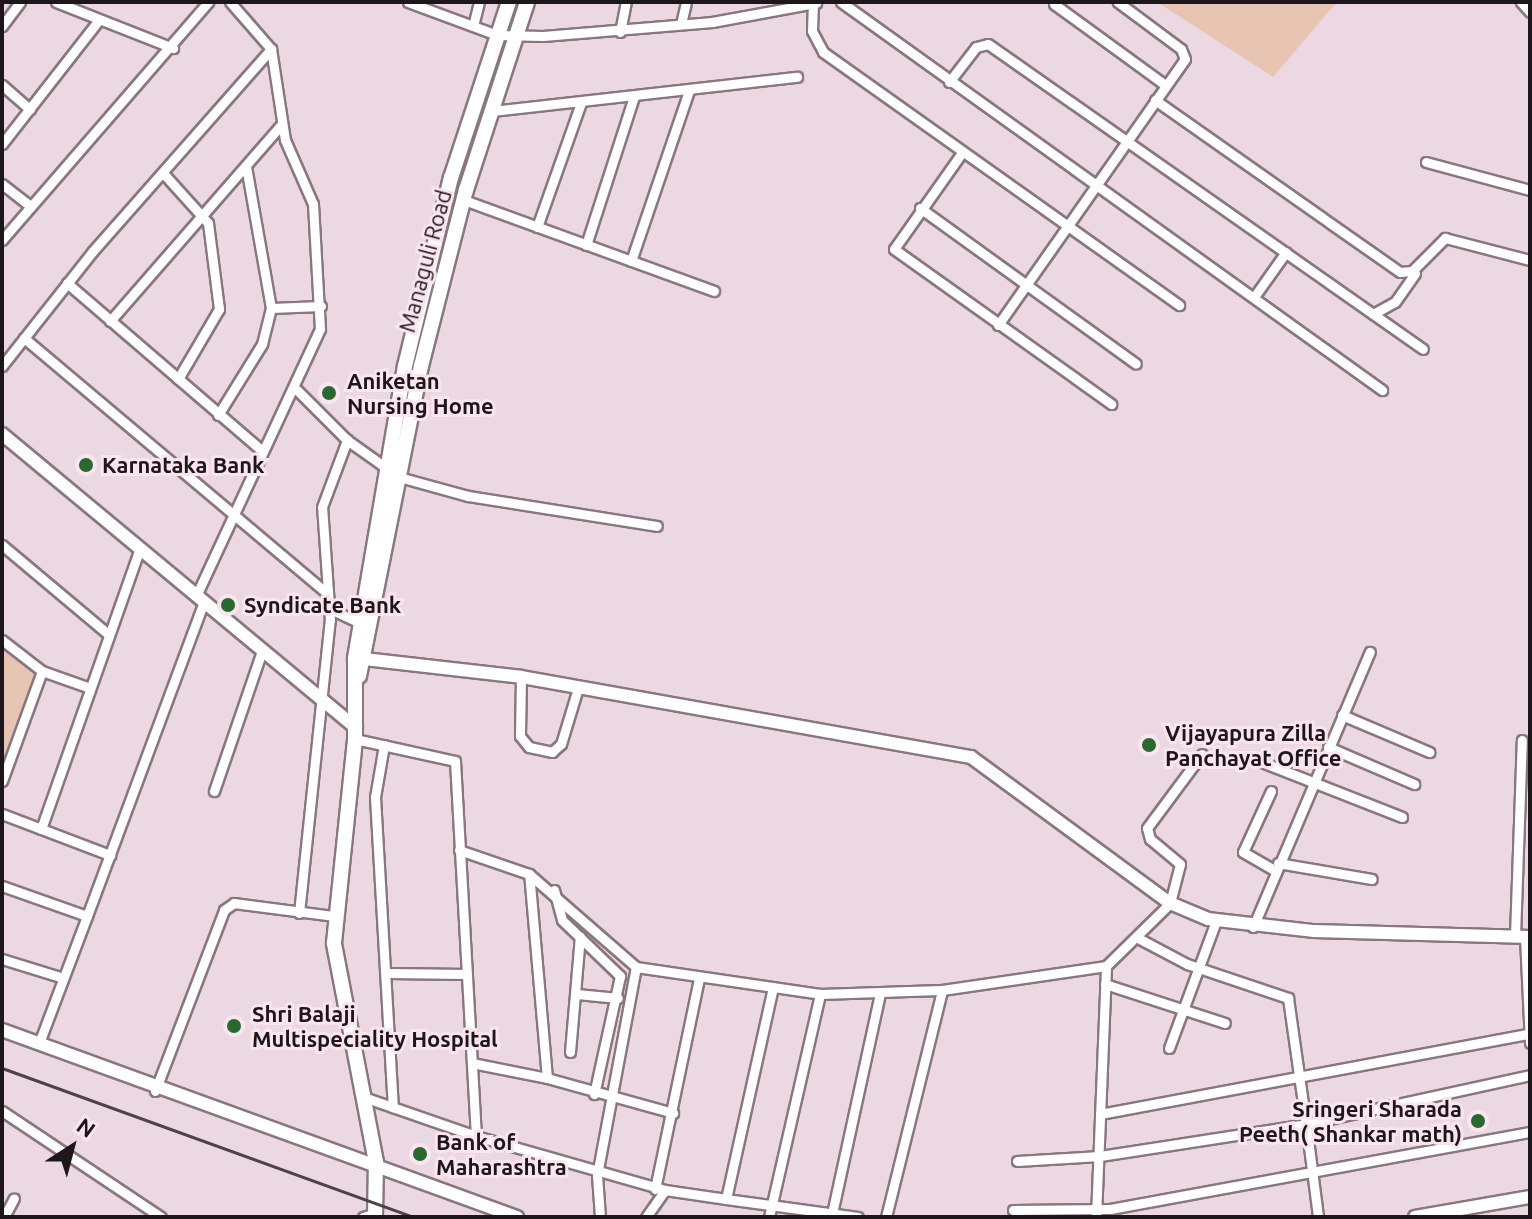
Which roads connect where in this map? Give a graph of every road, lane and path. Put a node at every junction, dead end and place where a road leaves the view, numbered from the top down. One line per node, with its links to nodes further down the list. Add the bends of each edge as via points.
1 (20, 2): 19 (street)
2 (56, 2): 17 (street)
3 (208, 2): 24 (street)
4 (230, 2): 25 (street)
5 (479, 2): 20 (street)
6 (509, 2): 22 (main road, Managuli Road)
7 (527, 2): 23 (main road, Managuli Road)
8 (626, 2): 21 (street)
9 (686, 2): 18 (street)
10 (841, 2): 27 (street)
11 (1118, 2): 29 (street, via 1184,51)
12 (1521, 2): 16 (street)
13 (414, 3): 20 (street)
14 (814, 3): 18 (street); 39 (street, via 812,31 823,52)
15 (1054, 4): 29 (street)
16 (1530, 12)
17 (99, 20): 24 (street); 34 (street)
18 (681, 24): 21 (street)
19 (2, 26)
20 (473, 26): 22 (street)
21 (620, 32): 23 (street)
22 (497, 35): 23 (street); 80 (main road, Managuli Road, via 446,197)
23 (516, 36): 35 (main road, Managuli Road)
24 (173, 48): 47 (street)
25 (271, 49): 36 (street); 42 (street)
26 (797, 77): 30 (street)
27 (949, 82): 37 (street, via 976,47 988,44); 44 (street)
28 (2, 85): 34 (street)
29 (1165, 85): 32 (street)
30 (689, 91): 31 (street); 56 (street)
31 (634, 96): 33 (street); 53 (street)
32 (1155, 100): 37 (street); 55 (street, via 1400,272 1412,271 1445,238)
33 (581, 103): 35 (street); 51 (street)
34 (30, 109): 38 (street)
35 (492, 111): 46 (main road, Managuli Road)
36 (282, 124): 41 (street); 63 (street, via 313,204)
37 (1127, 143): 44 (street); 54 (street)
38 (2, 144)
39 (961, 154): 48 (street); 50 (street)
40 (1426, 162): 45 (street)
41 (246, 166): 49 (street); 64 (street)
42 (163, 173): 49 (street); 58 (street)
43 (2, 184): 47 (street)
44 (1097, 186): 50 (street); 61 (street)
45 (1530, 190)
46 (464, 200): 51 (street); 80 (main road, Managuli Road)
47 (30, 206): 52 (street)
48 (920, 208): 59 (street); 67 (street, via 894,249)
49 (205, 216): 66 (street); 72 (street, via 219,309)
50 (1066, 226): 59 (street); 62 (street)
51 (537, 227): 53 (street)
52 (2, 240)
53 (586, 245): 56 (street)
54 (1286, 252): 61 (street); 65 (street)
55 (1530, 260)
56 (631, 261): 60 (street)
57 (1415, 273): 65 (street, via 1395,302)
58 (67, 283): 66 (street); 68 (street)
59 (1026, 285): 67 (street); 70 (street)
60 (714, 291)
61 (1254, 297): 74 (street)
62 (1179, 305)
63 (321, 306): 64 (street); 73 (street, via 318,340)
64 (271, 308): 76 (street, via 262,344)
65 (1373, 314): 69 (street)
66 (110, 321): 72 (street)
67 (998, 325): 75 (street)
68 (24, 338): 71 (street); 81 (street)
69 (1423, 349)
70 (1136, 364)
71 (2, 366)
72 (178, 379): 76 (street)
73 (297, 390): 78 (street); 79 (street)
74 (1382, 390)
75 (1111, 404)
76 (218, 415): 79 (street)
77 (2, 434): 84 (street)
78 (347, 440): 80 (street); 85 (street, via 322,507)
79 (260, 449): 81 (street)
80 (393, 474): 82 (street, via 468,496); 88 (main road, Managuli Road); 93 (main road, Managuli Road)
81 (229, 516): 85 (street); 86 (street)
82 (657, 526)
83 (2, 545): 89 (street)
84 (140, 548): 86 (street); 89 (street)
85 (327, 593): 87 (street)
86 (200, 599): 91 (street); 116 (street)
87 (330, 609): 88 (street); 98 (street)
88 (360, 623): 93 (main road, Managuli Road)
89 (108, 634): 96 (street)
90 (2, 640): 94 (street)
91 (262, 651): 98 (street); 110 (street)
92 (1370, 652): 99 (street)
93 (360, 659): 95 (street); 100 (main road, Managuli Road)
94 (42, 671): 96 (street); 108 (street)
95 (521, 677): 97 (street); 97 (street, via 520,736 526,746 552,752 561,744)
96 (90, 688): 114 (street)
97 (578, 688): 122 (street, via 971,757)
98 (324, 703): 100 (street); 123 (street)
99 (1342, 715): 103 (street); 104 (street)
100 (356, 734): 102 (street); 125 (main road, Managuli Road)
101 (1522, 740): 130 (street)
102 (384, 745): 115 (street, via 455,761); 135 (street, via 375,797)
103 (1328, 747): 107 (street); 109 (street)
104 (1429, 752)
105 (1202, 754): 122 (street, via 1147,828 1150,839 1180,864)
106 (1254, 759): 107 (street)
107 (1314, 780): 113 (street); 117 (street)
108 (2, 781)
109 (1414, 784)
110 (214, 791)
111 (1271, 791): 117 (street, via 1243,852)
112 (2, 814): 114 (street)
113 (1402, 817)
114 (41, 829): 116 (street)
115 (459, 850): 118 (street); 136 (street)
116 (110, 855): 124 (street)
117 (1276, 866): 119 (street); 127 (street)
118 (529, 874): 121 (street); 157 (street)
119 (1372, 879)
120 (2, 886): 124 (street)
121 (554, 890): 128 (street, via 560,916); 133 (street)
122 (1170, 903): 126 (street); 129 (street)
123 (299, 913): 125 (street); 158 (street, via 234,903 224,910)
124 (87, 916): 137 (street)
125 (334, 916): 160 (main road, Managuli Road)
126 (1216, 921): 127 (street); 134 (street)
127 (1253, 927): 130 (street)
128 (580, 936): 142 (street); 145 (street, via 620,976)
129 (1136, 937): 132 (street); 134 (street)
130 (1523, 937): 149 (street)
131 (2, 959): 137 (street)
132 (1106, 966): 139 (street); 141 (street)
133 (636, 967): 138 (street); 161 (street)
134 (1198, 968): 146 (street); 156 (street, via 1288,998)
135 (389, 973): 136 (street); 162 (street)
136 (467, 974): 154 (street)
137 (60, 977): 150 (street)
138 (699, 978): 140 (street); 164 (street)
139 (1105, 984): 146 (street); 165 (street)
140 (773, 987): 143 (street); 177 (street)
141 (942, 990): 144 (street); 190 (street)
142 (577, 994): 145 (street); 153 (street)
143 (820, 994): 144 (street); 178 (street)
144 (880, 994): 179 (street)
145 (618, 998): 159 (street)
146 (1183, 1010): 147 (street); 152 (street)
147 (1225, 1023)
148 (2, 1030): 150 (street)
149 (1529, 1034): 151 (street); 156 (street)
150 (39, 1043): 158 (street)
151 (1530, 1043)
152 (1169, 1048)
153 (570, 1052)
154 (472, 1063): 157 (street); 168 (street)
155 (1530, 1075): 166 (street)
156 (1298, 1077): 165 (street); 166 (street)
157 (547, 1078): 159 (street)
158 (155, 1091): 171 (street)
159 (594, 1094): 161 (street)
160 (366, 1098): 162 (street); 171 (main road, Managuli Road)
161 (609, 1099): 164 (street); 173 (street)
162 (393, 1107): 168 (street)
163 (2, 1111): 184 (street)
164 (673, 1113): 174 (street)
165 (1100, 1114): 169 (street)
166 (1306, 1124): 169 (street); 172 (street)
167 (1530, 1132): 172 (street)
168 (476, 1136): 173 (street)
169 (1100, 1156): 170 (street); 181 (street)
170 (1017, 1161)
171 (376, 1162): 182 (main road, Managuli Road); 185 (street)
172 (1311, 1173): 181 (street); 191 (street)
173 (597, 1175): 174 (street); 186 (street)
174 (660, 1190): 177 (street); 187 (street)
175 (1530, 1197): 192 (street)
176 (14, 1198): 183 (street)
177 (726, 1199): 178 (street)
178 (772, 1204): 179 (street); 188 (street)
179 (833, 1209): 189 (street)
180 (1013, 1210): 181 (street)
181 (1096, 1214)
182 (371, 1216)
183 (4, 1217)
184 (161, 1217)
185 (517, 1217)
186 (600, 1217)
187 (646, 1217)
188 (769, 1217)
189 (858, 1217)
190 (886, 1217)
191 (1318, 1217)
192 (1415, 1217)

